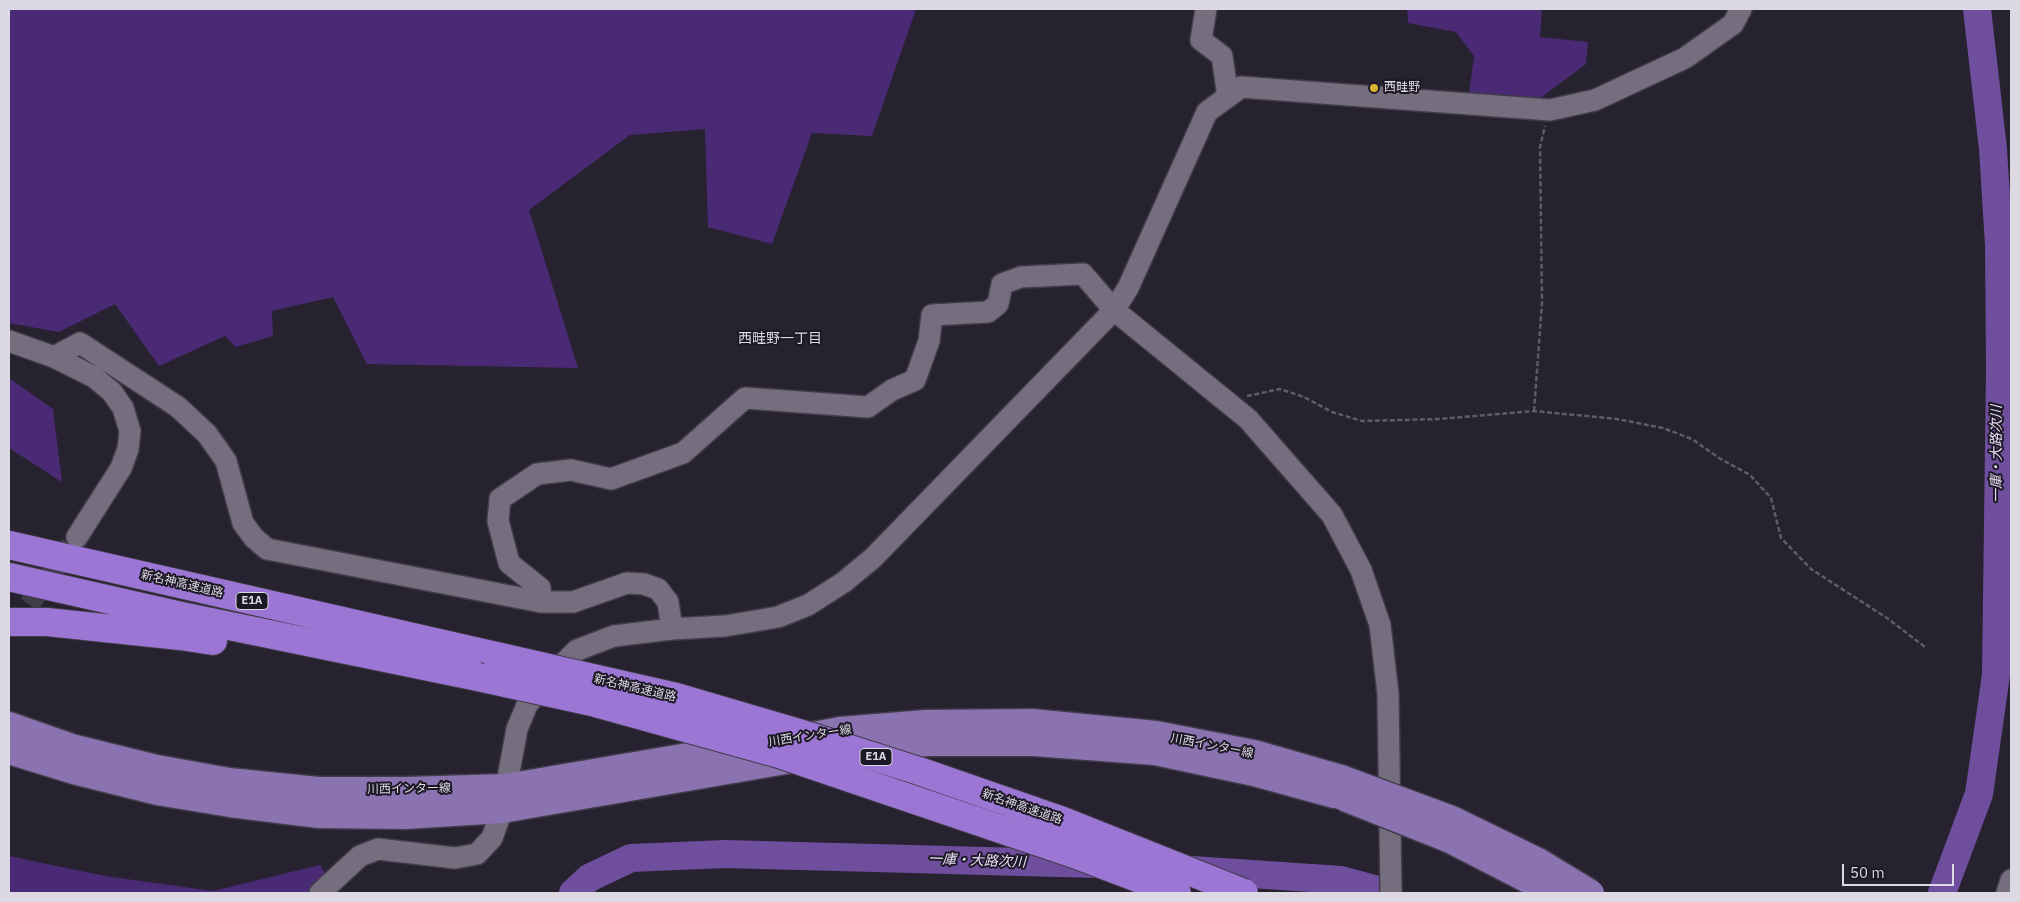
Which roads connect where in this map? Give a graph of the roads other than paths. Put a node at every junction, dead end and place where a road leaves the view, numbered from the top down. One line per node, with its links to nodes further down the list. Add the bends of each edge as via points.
1 (1206, 9): 3 (street, via 1201,40 1222,56)
2 (1741, 9): 3 (street, via 1733,24 1685,58 1595,100 1550,110 1241,87)
3 (1228, 97): 4 (street, via 1207,112 1128,288)
4 (1114, 310): 12 (street, via 1083,274 1020,277 1002,284 998,304 988,312 932,315 929,341 915,380 892,390 868,407 744,398 683,453 611,479 571,470 537,474 500,499 498,521 510,563 540,588); 14 (street, via 873,558 844,582 808,605 778,617 725,626); 24 (street, via 1248,419 1332,515 1361,570 1380,625 1388,694)
5 (9, 341): 6 (street)
6 (54, 357): 8 (street, via 94,376 112,392 123,408 130,430 121,468); 12 (street, via 80,343 178,406 207,434 226,461 243,523 267,549)
7 (9, 532): 10 (highway)
8 (77, 537)
9 (9, 545): 10 (highway, 新名神高速道路 / E1A)
10 (41, 552): 23 (highway, 新名神高速道路 / E1A, bridge, via 676,697 829,742 1063,821)
11 (9, 578): 15 (highway, E1A)
12 (540, 602): 14 (street, via 572,602 627,584 644,584 658,589 668,602)
13 (9, 622): 15 (highway, via 46,622 180,636)
14 (672, 629): 19 (street, via 614,636 577,650 548,679 527,705 517,729)
15 (477, 681): 22 (highway, 新名神高速道路 / E1A, bridge, via 592,702 779,754 1074,854)
16 (9, 726): 19 (main road, 川西インター線, via 72,747 157,768 230,781 318,790 405,790)
17 (9, 751): 19 (main road, 川西インター線, via 148,790 319,815 405,816)
18 (1337, 786): 19 (main road, 川西インター線, via 1254,753 1156,734 1032,722 926,723 840,730); 25 (main road, 川西インター線, bridge, via 1382,812 1450,840); 26 (main road, 川西インター線, bridge, via 1452,819 1540,862)
19 (504, 798): 21 (street, via 492,838 477,854 455,858 378,849 360,856)
20 (2011, 880): 27 (street)
21 (320, 893)
22 (1177, 893)
23 (1244, 893)
24 (1391, 893)
25 (1553, 893)
26 (1590, 893)
27 (2007, 893)

